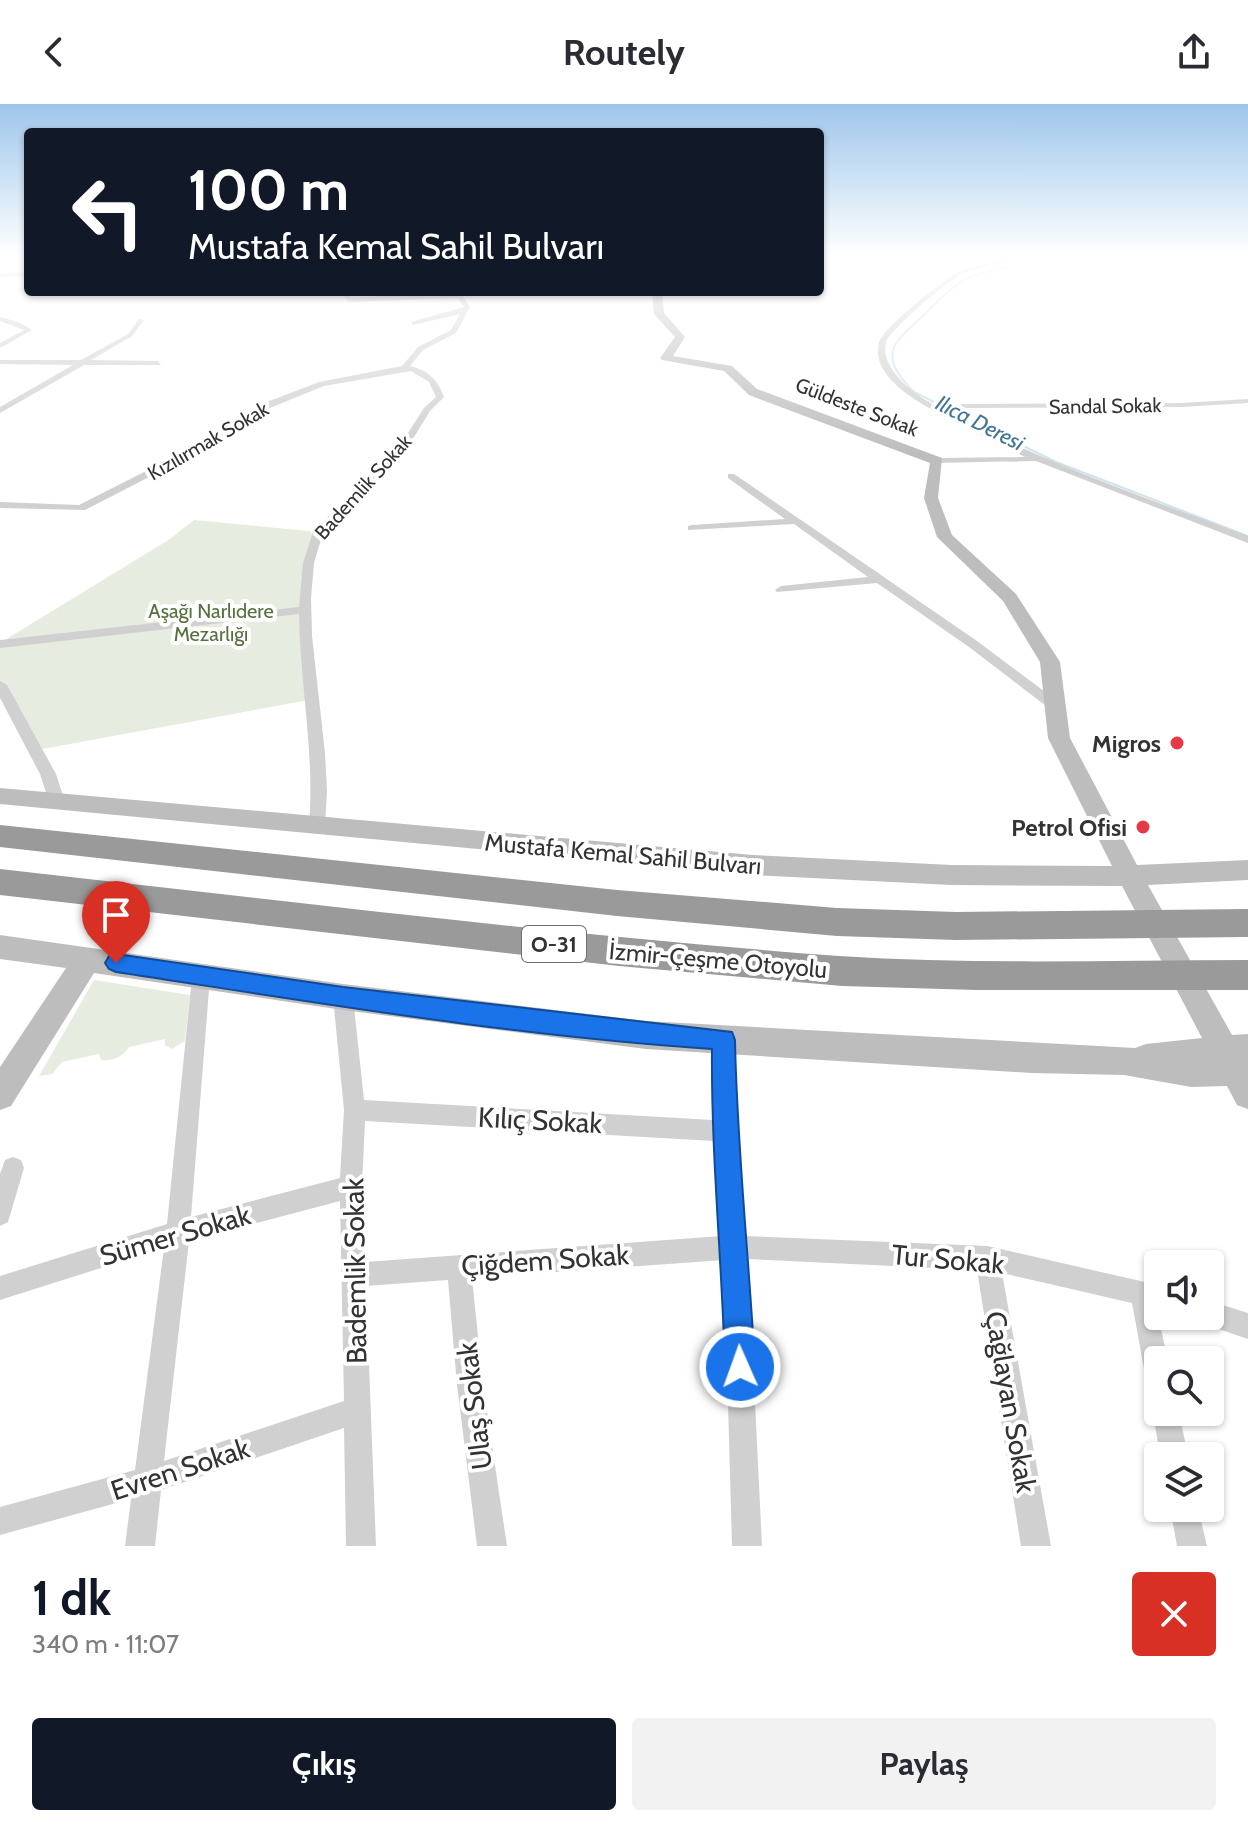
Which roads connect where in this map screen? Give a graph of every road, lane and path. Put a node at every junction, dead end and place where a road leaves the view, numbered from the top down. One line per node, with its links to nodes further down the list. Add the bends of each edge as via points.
1 (7, 321): 8 (street, via 29,328)
2 (140, 321): 11 (street, via 130,335)
3 (420, 321): 7 (street)
4 (459, 321): 12 (street, via 447,336 425,344)
5 (666, 321): 17 (street, Güldeste Sokak, via 680,337 666,358 728,368 753,392)
6 (898, 321): 16 (street, via 881,348 899,385)
7 (413, 323)
8 (0, 346)
9 (0, 362): 11 (street)
10 (158, 363): 11 (street)
11 (79, 364): 15 (street)
12 (405, 368): 19 (street, Kızılırmak Sokak, via 322,384 262,407 220,437 81,508); 25 (street, Bademlik Sokak, via 422,372 440,397 318,532 309,551)
13 (1248, 401): 14 (street, Sandal Sokak)
14 (962, 406)
15 (0, 410)
16 (1040, 460): 17 (street); 22 (street)
17 (937, 461): 28 (street, Güldeste Sokak, via 931,498 945,537 1010,598 1050,662)
18 (731, 476): 20 (street)
19 (0, 505)
20 (795, 521): 21 (street); 23 (street)
21 (692, 528)
22 (1248, 540)
23 (878, 579): 24 (street); 28 (street)
24 (781, 590)
25 (305, 610): 26 (street); 31 (street, Bademlik Sokak, via 322,794)
26 (0, 644)
27 (0, 685): 30 (street, via 48,774)
28 (1055, 706): 34 (street, Güldeste Sokak, via 1059,738)
29 (0, 796): 30 (street, Mustafa Kemal Sahil Bulvarı)
30 (57, 802): 31 (street, Mustafa Kemal Sahil Bulvarı)
31 (317, 826): 34 (street, Mustafa Kemal Sahil Bulvarı, via 716,864)
32 (0, 836): 36 (highway, İzmir-Çeşme Otoyolu / O-31, via 837,922)
33 (1248, 870): 34 (street, Mustafa Kemal Sahil Bulvarı)
34 (1129, 875): 43 (street, Güldeste Sokak)
35 (0, 882): 39 (highway, İzmir-Çeşme Otoyolu / O-31, via 842,971)
36 (1240, 924)
37 (0, 947): 38 (street)
38 (88, 958): 40 (street); 44 (street)
39 (1248, 975)
40 (201, 977): 41 (street); 50 (street)
41 (343, 997): 42 (street); 45 (street, Bademlik Sokak)
42 (724, 1040): 43 (street, via 1124,1061 1191,1072); 46 (street)
43 (1241, 1067)
44 (0, 1095)
45 (355, 1110): 46 (street, Kılıç Sokak); 48 (street, Bademlik Sokak)
46 (724, 1131): 51 (street)
47 (13, 1168): 49 (street)
48 (351, 1187): 50 (street, Sümer Sokak); 54 (street, Bademlik Sokak)
49 (0, 1214)
50 (178, 1232): 55 (street, Sümer Sokak); 60 (street)
51 (735, 1247): 52 (street, Tur Sokak); 53 (street, Çiğdem Sokak); 66 (street)
52 (987, 1258): 56 (street, Tur Sokak); 67 (street, Çağlayan Sokak)
53 (459, 1266): 54 (street, Çiğdem Sokak); 65 (street, Ulaş Sokak)
54 (355, 1275): 59 (street, Bademlik Sokak)
55 (0, 1288)
56 (1144, 1294)
57 (1224, 1318): 58 (street)
58 (1248, 1326)
59 (358, 1410): 60 (street, Evren Sokak); 64 (street, Bademlik Sokak)
60 (147, 1481): 61 (street, Evren Sokak); 63 (street)
61 (0, 1521)
62 (1187, 1522): 68 (street)
63 (140, 1546)
64 (361, 1546)
65 (492, 1546)
66 (747, 1546)
67 (1036, 1546)
68 (1192, 1546)

